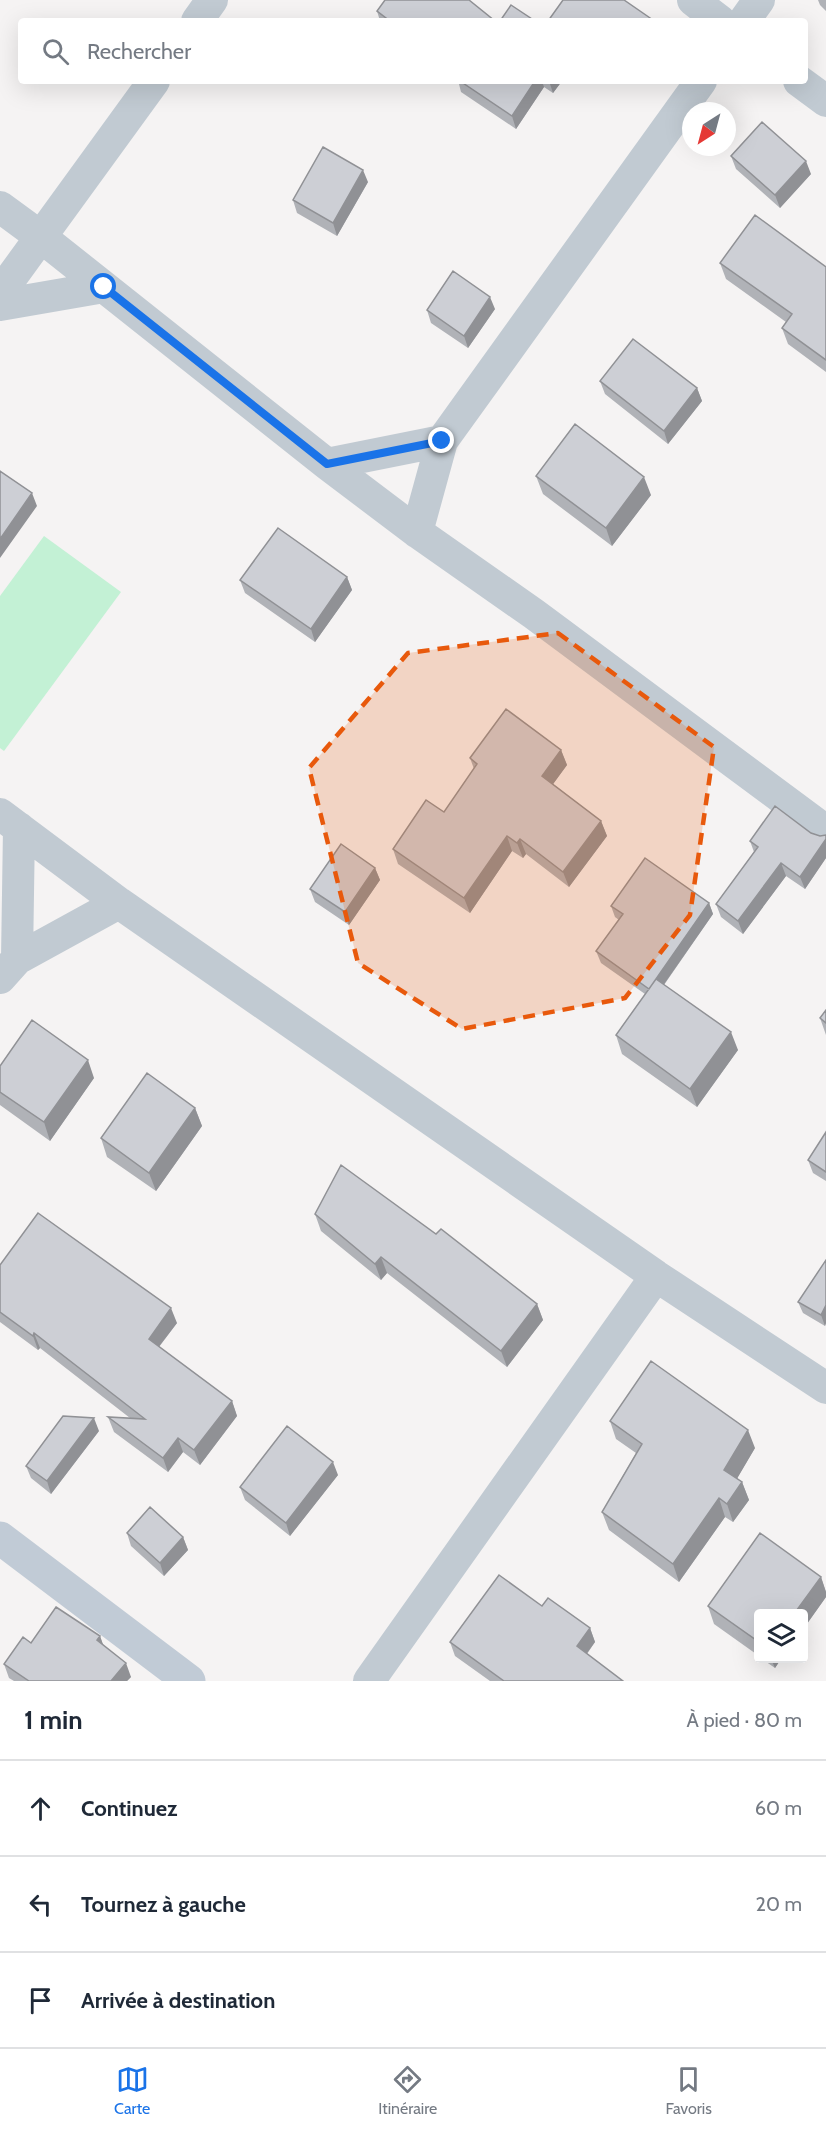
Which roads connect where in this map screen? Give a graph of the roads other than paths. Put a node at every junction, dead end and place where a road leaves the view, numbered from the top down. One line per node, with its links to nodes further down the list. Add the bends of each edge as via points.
1 (212, 0): 4 (street)
2 (693, 0): 5 (street)
3 (759, 0): 6 (street)
4 (199, 18)
5 (716, 18)
6 (746, 18)
7 (152, 84): 12 (street)
8 (699, 84): 16 (street)
9 (803, 84): 10 (street)
10 (826, 101)
11 (0, 207): 12 (street)
12 (41, 237): 13 (street); 14 (street)
13 (104, 287): 15 (street); 17 (street)
14 (0, 293)
15 (0, 305)
16 (442, 441): 17 (street); 18 (street)
17 (327, 464): 18 (street)
18 (417, 532): 20 (street)
19 (10, 821): 21 (street); 22 (street)
20 (826, 831)
21 (119, 903): 22 (street); 23 (street)
22 (9, 968)
23 (656, 1276): 24 (street); 27 (street)
24 (826, 1388)
25 (0, 1538): 26 (main road)
26 (189, 1681)
27 (369, 1681)

